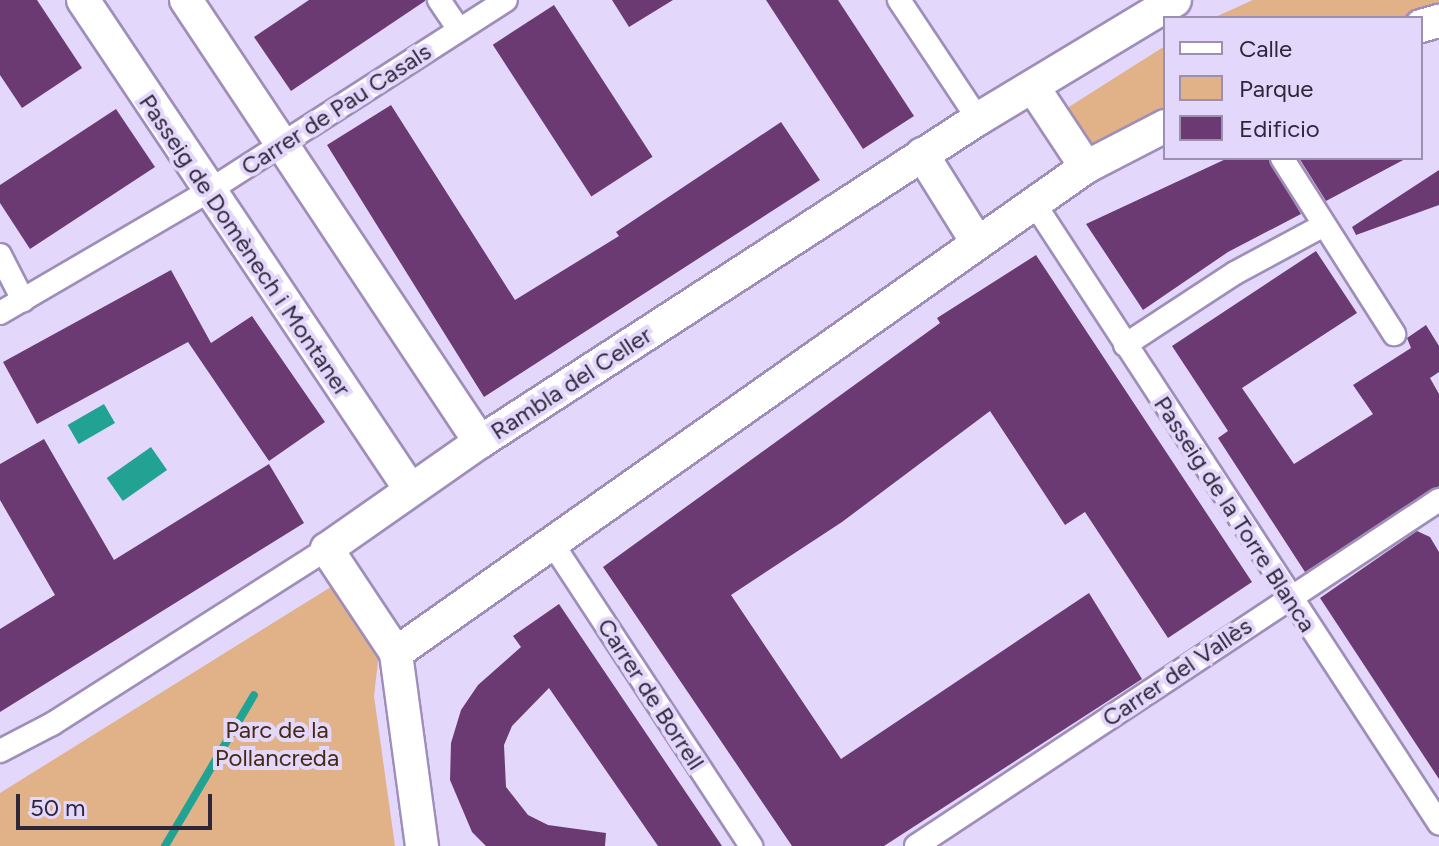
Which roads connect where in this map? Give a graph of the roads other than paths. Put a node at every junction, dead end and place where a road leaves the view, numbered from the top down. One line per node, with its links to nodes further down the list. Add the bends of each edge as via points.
1 (83, 0): 15 (street, Passeig de Domènech i Montaner)
2 (186, 0): 11 (street)
3 (439, 0): 7 (street)
4 (506, 0): 7 (street, Carrer de Pau Casals)
5 (899, 0): 9 (street)
6 (1175, 0): 8 (street, Rambla del Celler)
7 (459, 30): 11 (street, Carrer de Pau Casals)
8 (1033, 87): 9 (street, Rambla del Celler); 14 (street)
9 (978, 119): 12 (street, Rambla del Celler)
10 (1163, 127): 14 (street)
11 (283, 142): 15 (street, Carrer de Pau Casals); 24 (street)
12 (922, 154): 18 (street); 24 (street, Rambla del Celler)
13 (1283, 160): 17 (street)
14 (1086, 167): 16 (street)
15 (207, 192): 20 (street, Carrer de Pau Casals); 25 (street, Passeig de Domènech i Montaner)
16 (1034, 203): 18 (street); 23 (street, Passeig de la Torre Blanca)
17 (1324, 225): 22 (street); 23 (street, via 1235,273)
18 (977, 242): 27 (street)
19 (0, 255): 20 (street)
20 (23, 300): 21 (street, Carrer de Pau Casals)
21 (0, 313)
22 (1394, 334)
23 (1125, 345): 29 (street, Passeig de la Torre Blanca)
24 (480, 442): 25 (street, Rambla del Celler)
25 (410, 489): 28 (street, Rambla del Celler)
26 (1439, 500): 29 (street, Carrer del Vallès)
27 (552, 543): 30 (street); 34 (street, Carrer de Borrell)
28 (327, 549): 30 (street); 31 (street, via 52,724)
29 (1289, 596): 32 (street, Passeig de la Torre Blanca); 35 (street, Carrer del Vallès)
30 (396, 653): 33 (street)
31 (0, 751)
32 (1439, 823)
33 (422, 846)
34 (751, 846)
35 (916, 846)

